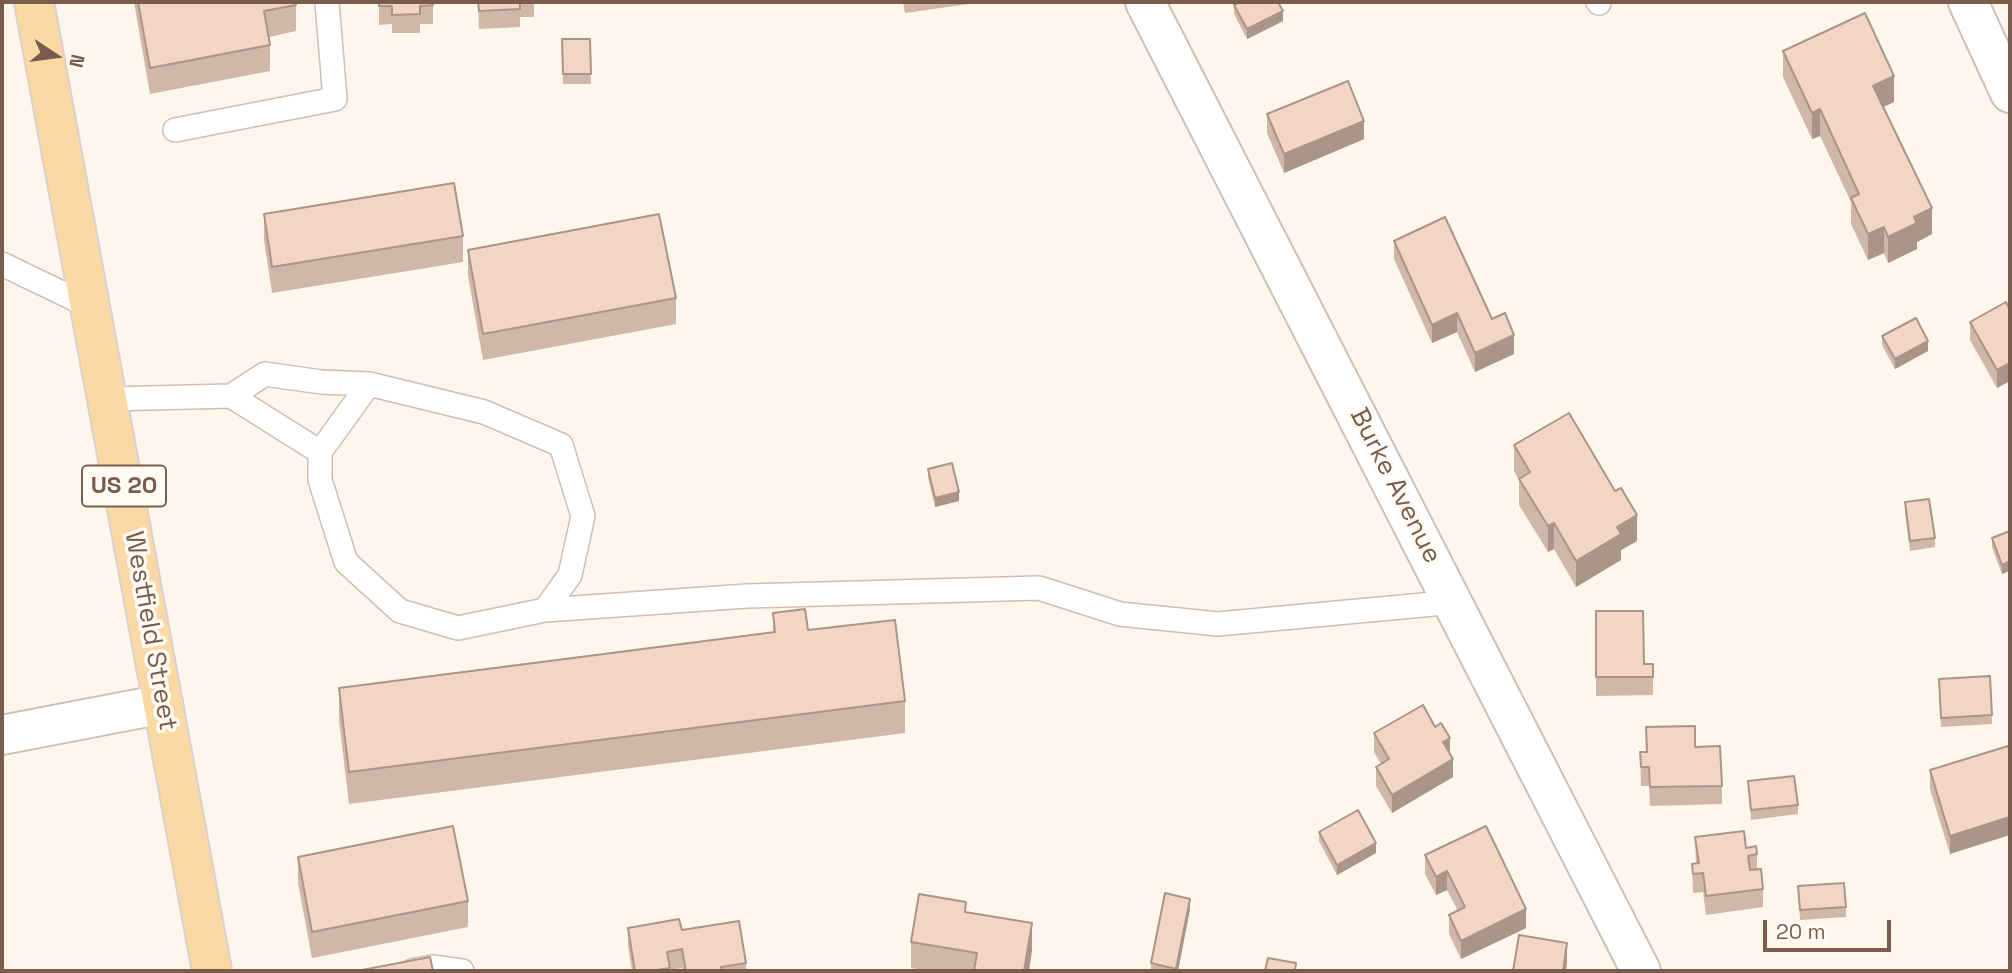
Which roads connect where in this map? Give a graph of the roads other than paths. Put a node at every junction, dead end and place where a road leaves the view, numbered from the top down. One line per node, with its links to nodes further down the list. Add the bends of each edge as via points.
1 (34, 2): 9 (main road, Westfield Street / US 20)
2 (327, 2): 7 (lane, via 335,99)
3 (1145, 2): 14 (street, Burke Avenue)
4 (1968, 2): 5 (street)
5 (2000, 46): 6 (street)
6 (2010, 93)
7 (175, 130)
8 (2, 264): 9 (lane)
9 (91, 307): 12 (main road, Westfield Street / US 20)
10 (369, 384): 11 (lane, via 265,374); 13 (lane); 15 (lane, via 484,412 561,445 583,516 570,575)
11 (231, 396): 12 (lane); 13 (lane)
12 (108, 398): 16 (main road, Westfield Street / US 20)
13 (320, 452): 15 (lane, via 320,480 346,562 400,611 458,628)
14 (1455, 602): 15 (lane, via 1218,624 1120,614 1039,588 747,596); 21 (street, Burke Avenue)
15 (545, 610)
16 (163, 704): 17 (street); 18 (main road, Westfield Street / US 20)
17 (2, 734)
18 (212, 971)
19 (412, 971): 20 (lane, via 432,967)
20 (462, 971)
21 (1642, 971)

